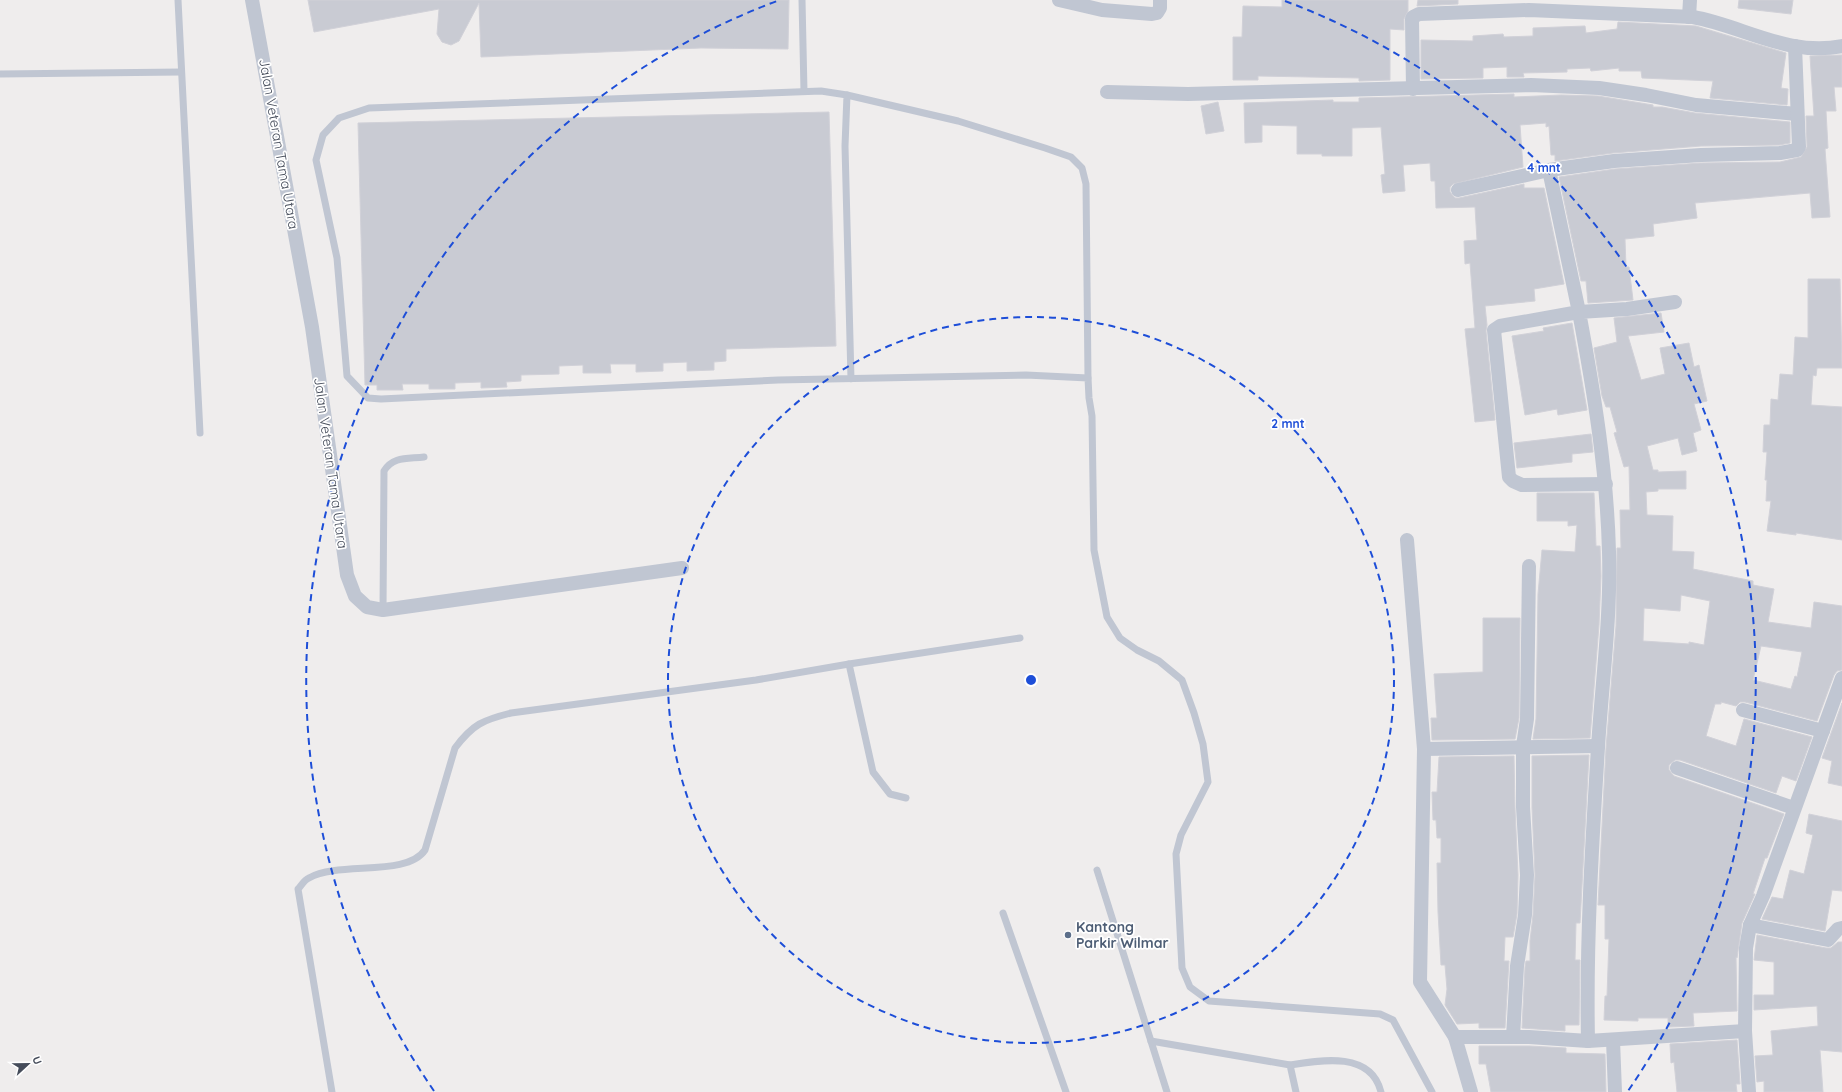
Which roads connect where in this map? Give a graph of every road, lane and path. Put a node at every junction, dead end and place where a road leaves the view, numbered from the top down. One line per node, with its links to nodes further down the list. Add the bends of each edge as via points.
1 (178, 0): 10 (lane)
2 (252, 0): 29 (street, Jalan Veteran Tama Utara, via 312,327 347,575 355,596 367,607)
3 (802, 0): 13 (lane)
4 (1059, 0): 5 (street, via 1102,10 1152,14 1157,13 1160,8)
5 (1160, 0)
6 (1690, 0): 7 (street)
7 (1689, 17): 8 (street, via 1717,22 1768,41); 12 (street, via 1529,10 1419,14 1412,19)
8 (1795, 46): 9 (street, via 1816,49); 16 (street)
9 (1842, 46)
10 (181, 72): 11 (lane); 23 (lane)
11 (0, 74)
12 (1413, 89): 14 (street, via 1188,94); 16 (street, via 1531,85 1599,88 1696,105)
13 (804, 91): 15 (lane, via 821,90); 22 (lane, via 369,108 339,118 323,135 316,160 337,258 347,376 368,398 381,399 778,380)
14 (1107, 92)
15 (847, 95): 21 (lane, via 958,121 1045,148 1071,157 1082,168 1086,184); 22 (lane, via 845,146)
16 (1797, 114): 17 (street, via 1799,148 1793,152 1614,161)
17 (1549, 170): 18 (street); 20 (street)
18 (1458, 190)
19 (1675, 302): 20 (street)
20 (1579, 312): 25 (street, via 1595,399); 25 (street, via 1500,326 1494,330 1509,477 1522,485)
21 (1088, 378): 22 (lane, via 1026,375); 57 (lane, via 1092,416 1094,550 1107,617 1120,638 1137,650 1159,660 1182,680 1203,744 1208,782 1181,835 1176,854 1182,968 1190,987 1209,1001 1380,1014 1393,1020)
22 (851, 379)
23 (200, 433)
24 (424, 457): 29 (lane, via 389,463 384,471)
25 (1606, 484): 36 (street, via 1609,554 1607,649)
26 (1407, 540): 37 (street)
27 (1529, 566): 35 (street, via 1527,719)
28 (682, 568): 29 (street, Jalan Veteran Tama Utara)
29 (382, 610)
30 (1020, 638): 31 (lane)
31 (849, 664): 39 (lane, via 873,772 890,794); 52 (lane, via 756,680 511,713 485,720 465,734 455,748 426,850 421,857 402,864 323,872 307,879 298,889)
32 (1842, 678): 34 (street)
33 (1742, 710): 34 (street)
34 (1823, 731): 40 (street)
35 (1523, 746): 36 (street); 37 (street); 47 (street, via 1522,807 1527,875 1525,915 1517,966)
36 (1598, 746): 48 (street, via 1586,978)
37 (1424, 749): 46 (street, via 1419,974 1422,988)
38 (1677, 768): 40 (street)
39 (906, 798)
40 (1794, 808): 43 (street)
41 (1098, 870): 50 (lane)
42 (1003, 913): 53 (lane)
43 (1750, 925): 44 (street, via 1828,940); 45 (street, via 1746,948)
44 (1842, 928)
45 (1745, 1031): 49 (street); 60 (street)
46 (1455, 1037): 47 (street); 58 (street)
47 (1513, 1037): 48 (street)
48 (1588, 1040): 49 (street)
49 (1613, 1040): 59 (street)
50 (1151, 1041): 51 (lane); 54 (lane)
51 (1290, 1065): 55 (lane); 56 (lane, via 1322,1060 1358,1064 1374,1076)
52 (332, 1092)
53 (1066, 1092)
54 (1167, 1092)
55 (1296, 1092)
56 (1381, 1092)
57 (1432, 1092)
58 (1471, 1092)
59 (1615, 1092)
60 (1749, 1092)

